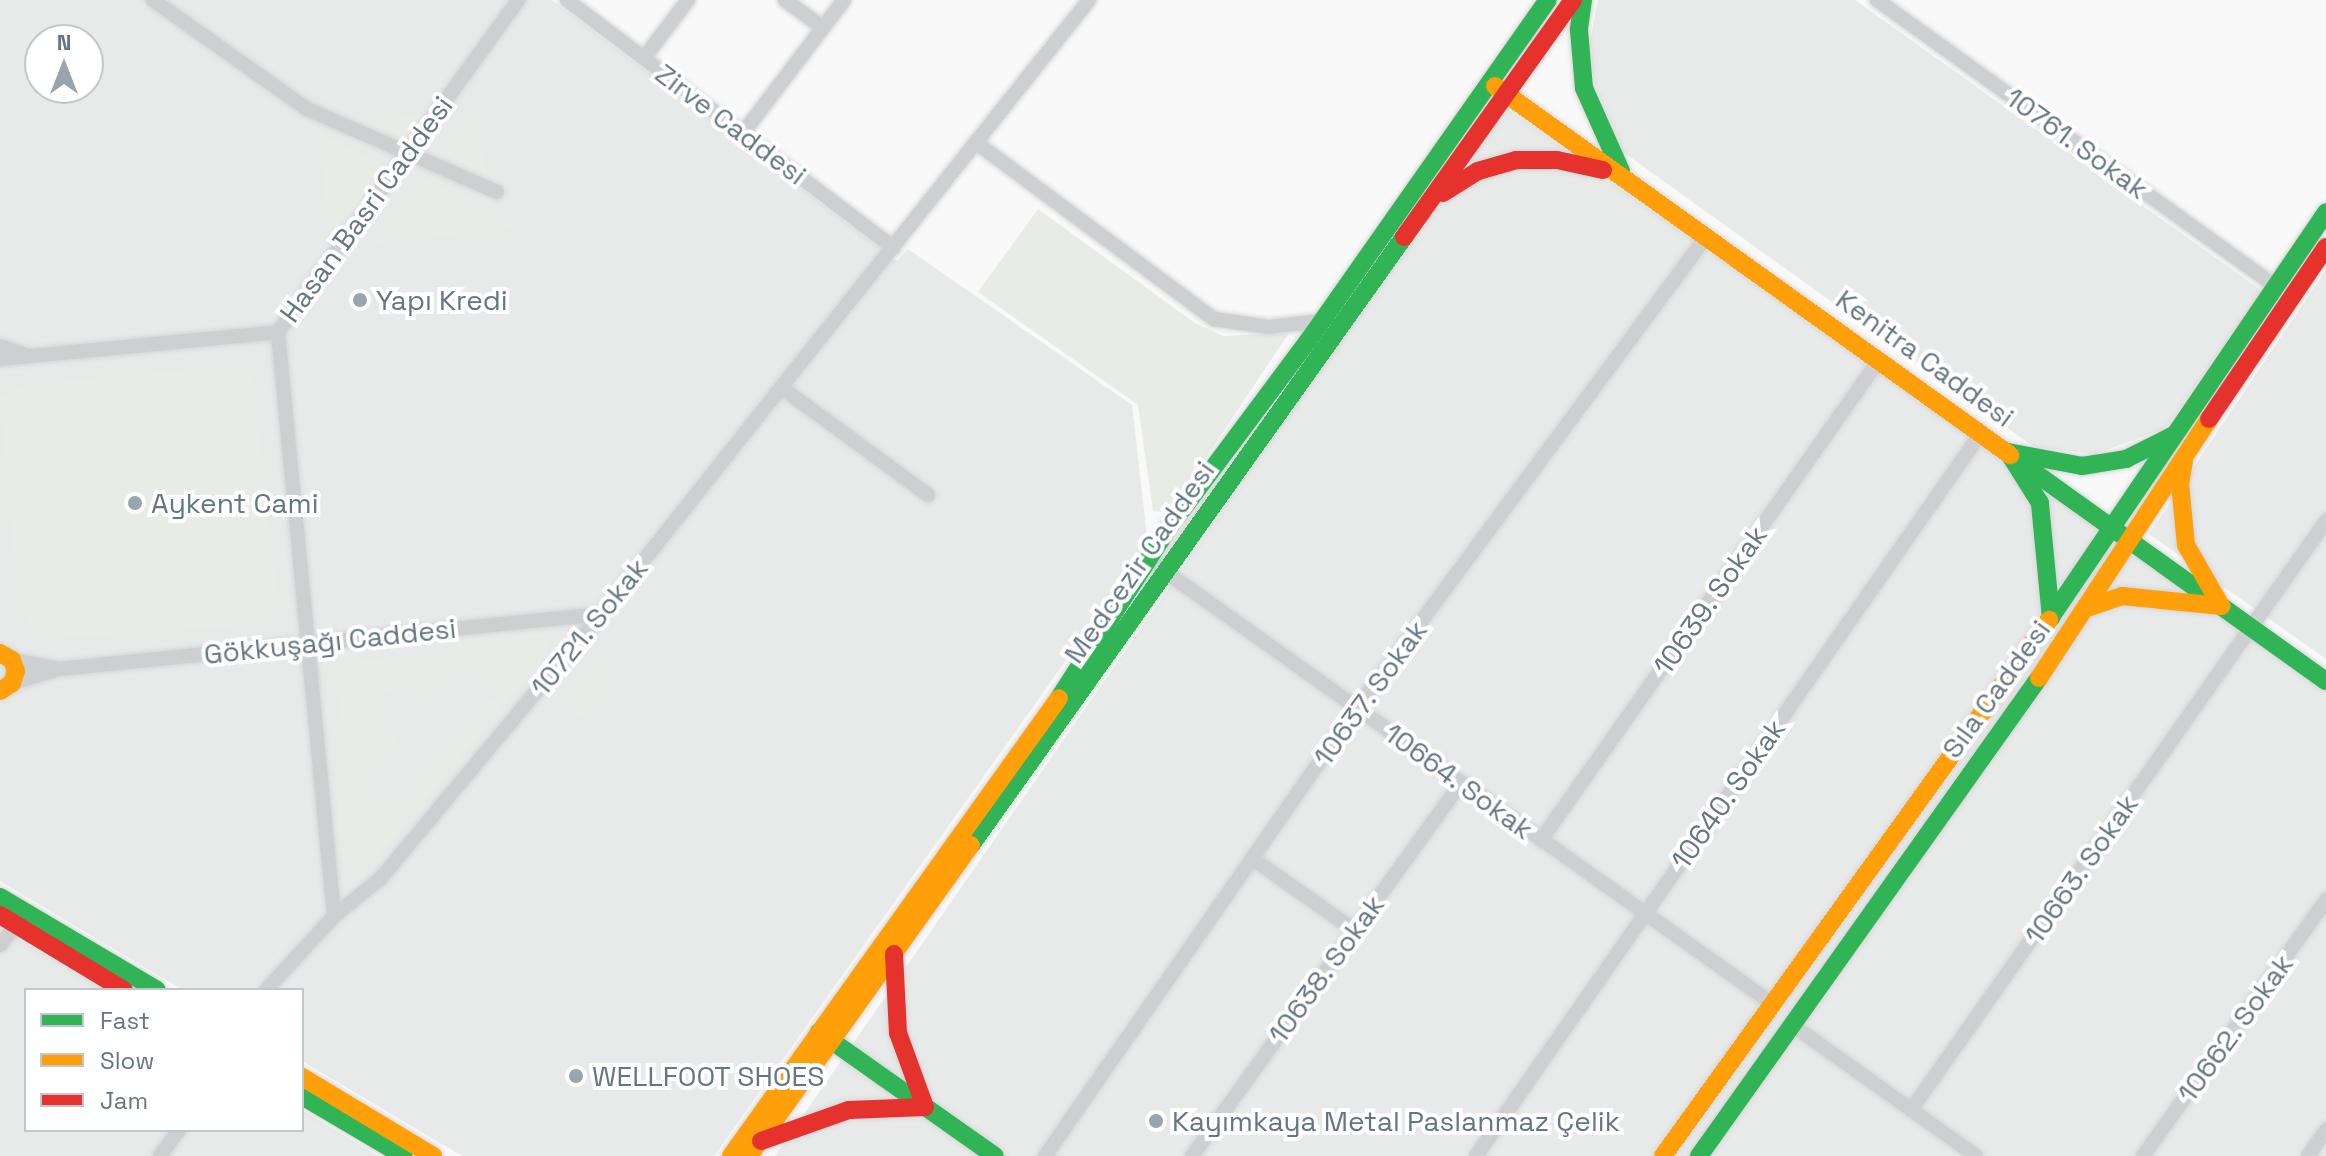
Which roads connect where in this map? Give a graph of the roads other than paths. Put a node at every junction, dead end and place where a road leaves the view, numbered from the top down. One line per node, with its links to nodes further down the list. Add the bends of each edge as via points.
1 (153, 0): 18 (street, via 307,109)
2 (518, 0): 18 (street, Hasan Basri Caddesi)
3 (567, 0): 13 (street, Zirve Caddesi)
4 (688, 0): 13 (street)
5 (785, 0): 12 (street)
6 (844, 0): 12 (street)
7 (1089, 0): 17 (street, 10721. Sokak)
8 (1548, 0): 14 (street, Medcezir Caddesi)
9 (1573, 0): 15 (street, Medcezir Caddesi)
10 (1583, 0): 19 (street, via 1579,30 1584,88 1605,144)
11 (1877, 0): 26 (street, 10761. Sokak)
12 (823, 28): 16 (street)
13 (644, 58): 16 (street, Zirve Caddesi)
14 (1490, 82): 15 (street, Kenitra Caddesi); 27 (street, Medcezir Caddesi)
15 (1507, 94): 19 (street, Kenitra Caddesi); 21 (street, Medcezir Caddesi)
16 (743, 133): 25 (street, Zirve Caddesi)
17 (978, 144): 25 (street, 10721. Sokak); 27 (street, via 1214,319 1268,327)
18 (405, 154): 20 (street); 28 (street, Hasan Basri Caddesi)
19 (1629, 182): 21 (street, via 1579,162 1516,160 1478,171); 23 (street, Kenitra Caddesi)
20 (497, 192)
21 (1429, 204): 43 (street, Medcezir Caddesi)
22 (2326, 212): 26 (street)
23 (1706, 237): 32 (street, Kenitra Caddesi); 54 (street, 10637. Sokak)
24 (2326, 247): 37 (street, Sıla Caddesi)
25 (894, 248): 33 (street, 10721. Sokak)
26 (2277, 287): 35 (street)
27 (1322, 321): 42 (street, Medcezir Caddesi)
28 (278, 332): 30 (street); 49 (street, Hasan Basri Caddesi)
29 (0, 346): 30 (street)
30 (27, 356): 31 (street)
31 (0, 359)
32 (1879, 360): 34 (street, Kenitra Caddesi); 56 (street, 10639. Sokak)
33 (782, 388): 38 (street); 46 (street, 10721. Sokak)
34 (1981, 433): 36 (street, Kenitra Caddesi); 60 (street, 10640. Sokak)
35 (2177, 433): 36 (street, via 2133,456 2094,465 2061,465); 40 (street)
36 (2008, 452): 40 (street, Kenitra Caddesi); 47 (street, via 2040,503)
37 (2186, 453): 41 (street, Sıla Caddesi); 44 (street, via 2180,484 2186,545)
38 (928, 495)
39 (2326, 521): 48 (street, 10663. Sokak)
40 (2114, 528): 41 (street, Kenitra Caddesi); 47 (street)
41 (2132, 541): 44 (street, Kenitra Caddesi); 45 (street, Sıla Caddesi)
42 (1149, 560): 43 (street, 10664. Sokak); 71 (street, Medcezir Caddesi)
43 (1167, 573): 54 (street, 10664. Sokak); 65 (street, Medcezir Caddesi)
44 (2221, 606): 45 (street, via 2122,596); 48 (street, Kenitra Caddesi)
45 (2090, 607): 70 (street, Sıla Caddesi)
46 (601, 614): 49 (street, Gökkuşağı Caddesi); 61 (street, 10721. Sokak, via 381,878)
47 (2051, 618): 69 (street)
48 (2250, 628): 52 (street, Kenitra Caddesi); 75 (street, 10663. Sokak)
49 (308, 641): 51 (street, Gökkuşağı Caddesi); 61 (street, Hasan Basri Caddesi)
50 (5, 652): 51 (street, Gökkuşağı Caddesi); 53 (street)
51 (59, 669): 53 (street, Gökkuşağı Caddesi)
52 (2326, 681)
53 (6, 687)
54 (1357, 708): 55 (street, 10664. Sokak); 57 (street, 10637. Sokak)
55 (1461, 783): 56 (street, 10664. Sokak); 63 (street, 10638. Sokak)
56 (1541, 840): 60 (street, 10664. Sokak)
57 (1253, 859): 63 (street); 84 (street, 10637. Sokak)
58 (0, 897): 67 (street)
59 (2326, 900): 90 (street, 10662. Sokak)
60 (1645, 914): 69 (street, 10664. Sokak); 86 (street, 10640. Sokak)
61 (334, 916): 68 (street, 10721. Sokak)
62 (8, 920): 64 (street); 66 (street)
63 (1354, 930): 85 (street, 10638. Sokak)
64 (0, 945)
65 (894, 953): 71 (street, Medcezir Caddesi); 74 (street, via 898,1033)
66 (121, 988)
67 (154, 988)
68 (268, 988)
69 (1770, 1002): 87 (street)
70 (1791, 1024): 75 (street); 88 (street, Sıla Caddesi)
71 (825, 1036): 74 (street); 78 (street, Medcezir Caddesi); 82 (street, Medcezir Caddesi)
72 (304, 1078): 81 (street)
73 (304, 1097): 80 (street)
74 (925, 1107): 78 (street, via 849,1110); 83 (street)
75 (1911, 1110): 89 (street)
76 (2326, 1130): 91 (street)
77 (178, 1132): 79 (street)
78 (754, 1149)
79 (160, 1156)
80 (404, 1156)
81 (433, 1156)
82 (731, 1156)
83 (995, 1156)
84 (1045, 1156)
85 (1192, 1156)
86 (1476, 1156)
87 (1663, 1156)
88 (1699, 1156)
89 (1976, 1156)
90 (2143, 1156)
91 (2308, 1156)

